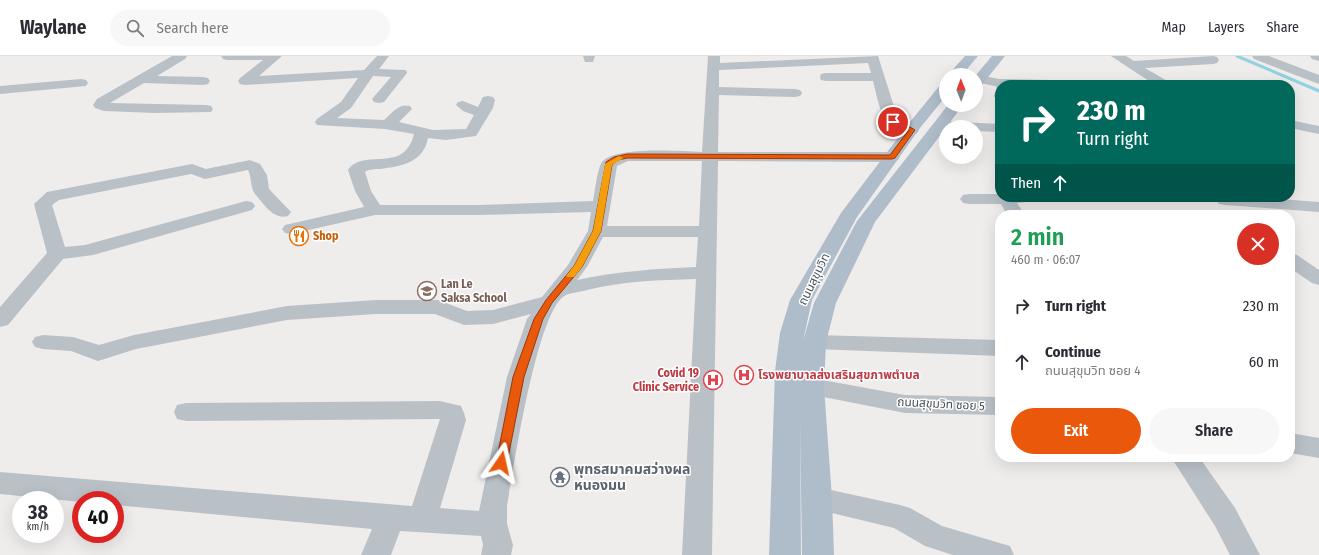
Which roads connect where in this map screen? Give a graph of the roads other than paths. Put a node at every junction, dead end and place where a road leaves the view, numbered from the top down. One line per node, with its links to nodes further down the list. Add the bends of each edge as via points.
1 (181, 56): 21 (street)
2 (227, 56): 9 (street)
3 (383, 56): 17 (street)
4 (972, 56): 15 (main road)
5 (999, 56): 18 (main road)
6 (1118, 56): 14 (street)
7 (1258, 56): 23 (street)
8 (1316, 56): 10 (street)
9 (275, 57): 17 (street, via 245,81)
10 (1319, 57)
11 (872, 58): 13 (street); 20 (street)
12 (1213, 60): 14 (street)
13 (714, 62): 30 (street)
14 (1131, 65): 22 (street)
15 (961, 68)
16 (317, 69): 17 (street)
17 (369, 72): 34 (street, via 401,73); 38 (street, via 346,105 322,122)
18 (983, 75)
19 (826, 77): 20 (street)
20 (878, 77): 43 (street, via 893,122)
21 (142, 79): 24 (street); 37 (street, via 100,105)
22 (1156, 80)
23 (1319, 80)
24 (203, 81)
25 (983, 81): 27 (street)
26 (81, 83): 28 (street)
27 (995, 83)
28 (56, 85): 29 (street); 32 (street)
29 (0, 90)
30 (712, 91): 31 (street); 48 (street)
31 (794, 93)
32 (46, 96)
33 (939, 96): 43 (main road, ถนนสุขุมวิท)
34 (379, 99)
35 (464, 105): 45 (street, via 471,110 486,104 471,133 457,135)
36 (405, 108): 38 (street)
37 (206, 109)
38 (386, 125): 45 (street, via 407,127)
39 (1295, 126): 44 (street)
40 (983, 127): 42 (street)
41 (939, 128): 65 (main road, ถนนสุขุมวิท, via 866,221 825,303)
42 (995, 128)
43 (912, 130): 47 (main road, ถนนสุขุมวิท)
44 (1319, 130)
45 (422, 132): 55 (street, via 420,145 408,158 363,166 356,170 363,191)
46 (837, 142): 47 (street, via 868,144)
47 (895, 152): 48 (street); 81 (main road, ถนนสุขุมวิท, via 848,217 801,300 787,371)
48 (710, 156): 53 (street, via 627,156 616,159 609,164); 57 (street)
49 (969, 199): 50 (street)
50 (995, 199)
51 (1267, 202): 54 (street)
52 (246, 206): 58 (street, via 86,251)
53 (601, 206): 55 (street); 56 (street)
54 (1319, 207)
55 (375, 210): 58 (street, via 286,220 261,190 259,175 254,167 244,166 205,174 192,169 53,196 43,204)
56 (597, 231): 57 (street); 62 (street, via 577,267)
57 (708, 232): 60 (street)
58 (58, 254): 63 (street)
59 (1295, 262): 61 (street)
60 (707, 273): 62 (street, via 608,279); 80 (street)
61 (1319, 279)
62 (553, 297): 64 (street, via 493,317 464,318 438,307 376,307 288,313 134,342 98,353 73,344); 77 (street, via 538,319 518,377 493,506)
63 (0, 320)
64 (44, 342)
65 (814, 342): 66 (street); 67 (main road, ถนนสุขุมวิท)
66 (995, 348)
67 (811, 387): 68 (street, ถนนสุขุมวิท ซอย 5, via 905,404); 74 (main road, ถนนสุขุมวิท)
68 (995, 406)
69 (186, 412): 76 (street, via 440,410 452,413 453,420)
70 (1295, 444): 71 (street)
71 (1319, 448)
72 (1187, 462): 84 (street, via 1223,514)
73 (0, 483): 75 (street)
74 (817, 499): 82 (main road, ถนนสุขุมวิท); 83 (street, via 900,517 935,537)
75 (390, 518): 76 (street); 78 (street)
76 (422, 519): 77 (street)
77 (493, 524): 79 (street, via 498,545)
78 (376, 555)
79 (496, 555)
80 (697, 555)
81 (785, 555)
82 (818, 555)
83 (999, 555)
84 (1245, 555)

